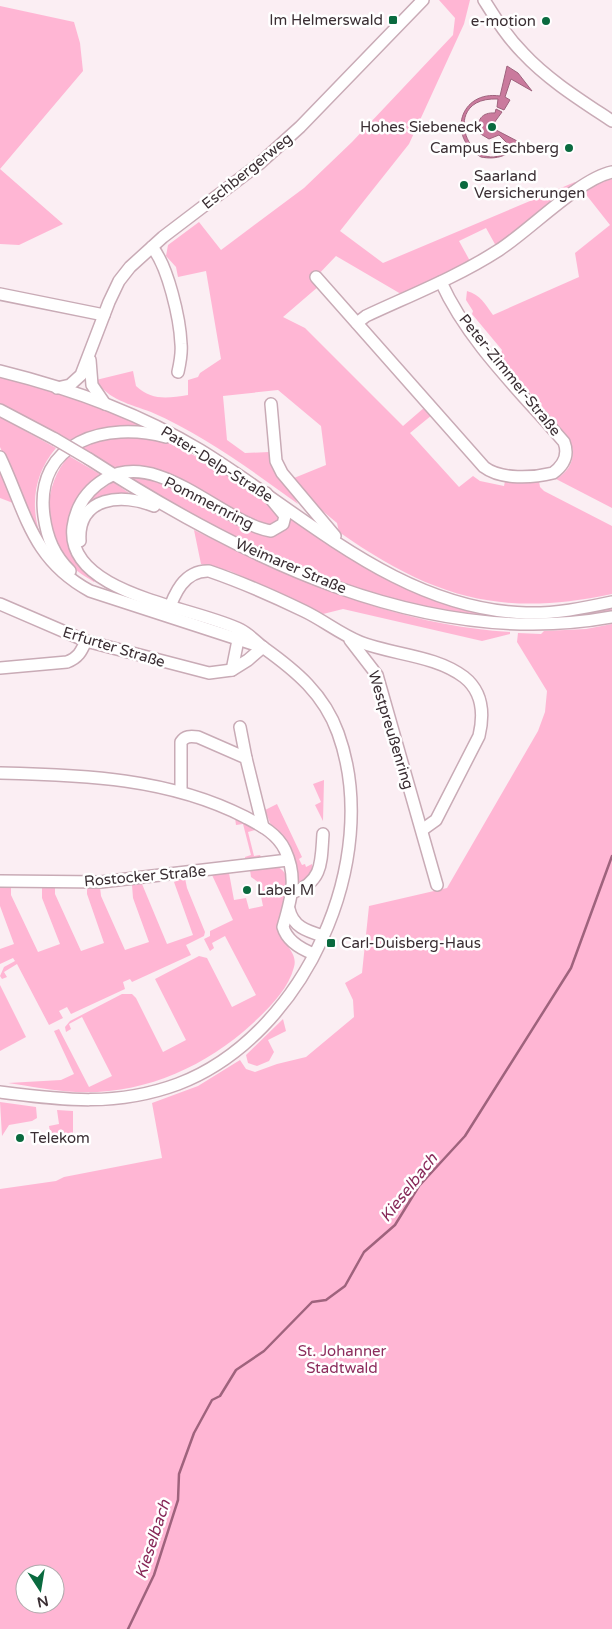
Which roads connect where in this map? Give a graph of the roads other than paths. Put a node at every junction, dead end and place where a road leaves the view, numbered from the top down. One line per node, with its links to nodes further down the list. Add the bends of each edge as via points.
1 (423, 0): 5 (street, Eschbergerweg, via 313,116 259,164)
2 (484, 0): 3 (street, via 524,55)
3 (612, 121)
4 (612, 172): 7 (street, via 593,179 499,250)
5 (152, 247): 9 (street, Eschbergerweg, via 119,281); 13 (street, via 163,267 178,322 181,344)
6 (316, 277): 10 (street, Peter-Zimmer-Straße)
7 (440, 282): 10 (street); 10 (street, Peter-Zimmer-Straße, via 484,348 564,442 566,459 553,473 506,475 484,467)
8 (0, 294): 9 (street)
9 (104, 315): 11 (street, Eschbergerweg)
10 (357, 323)
11 (90, 353): 14 (street, Eschbergerweg, via 78,380); 15 (street, Eschbergerweg, via 92,385)
12 (0, 371): 14 (street, Pater-Delp-Straße)
13 (178, 372)
14 (57, 388): 15 (street, Pater-Delp-Straße)
15 (105, 404): 18 (street, Pater-Delp-Straße)
16 (271, 404): 23 (street, Pater-Delp-Straße, via 276,461 282,473)
17 (0, 410): 20 (street, Weimarer Straße, bridge)
18 (199, 449): 21 (street, Pater-Delp-Straße); 25 (street, Pommernring, via 153,434 108,432 75,444 58,459 50,472 43,510 47,536 54,550 74,575 92,588)
19 (0, 457): 25 (street, Pommernring, via 41,550 70,580 90,591)
20 (114, 475): 21 (street, Pommernring, via 138,472 170,481 252,525 271,531 283,524 285,516); 22 (street, Weimarer Straße); 24 (street, Pommernring, via 87,494 75,516 73,541)
21 (266, 493): 23 (street, Pater-Delp-Straße)
22 (191, 521): 24 (street, Pommernring, via 140,500 109,500 94,508 83,521 80,535); 29 (street, Weimarer Straße, via 285,566 332,584 367,597 448,618 544,626)
23 (341, 545): 26 (street, Pater-Delp-Straße, via 415,587 452,602 475,607 526,613)
24 (84, 562): 28 (street, Pommernring, via 111,584)
25 (116, 598): 28 (street, Pommernring)
26 (612, 602)
27 (0, 604): 32 (street, Erfurter Straße)
28 (169, 610): 30 (street, Westpreußenring, via 178,589 190,574 209,571 303,610); 31 (street, Pommernring); 33 (street, Pommernring, via 236,627)
29 (612, 617)
30 (348, 636): 41 (street, Westpreußenring, via 377,675); 41 (street, Westpreußenring, via 446,667 464,677 477,694 482,708 479,736 436,820)
31 (238, 640): 33 (street, Pommernring); 35 (street)
32 (86, 641): 34 (street, via 76,658 67,662); 35 (street, Erfurter Straße, via 200,672)
33 (263, 647): 35 (street, Erfurter Straße); 48 (street, Pommernring, via 294,670 322,702 336,728 348,769 351,812 346,858 338,895)
34 (0, 668)
35 (232, 670)
36 (240, 727): 37 (street)
37 (246, 758): 39 (street, via 198,737 184,738 181,742); 40 (street)
38 (0, 772): 39 (street, via 101,777)
39 (181, 791): 40 (street, via 232,810)
40 (263, 827): 43 (street, via 281,842)
41 (422, 830): 45 (street, Westpreußenring)
42 (323, 834): 46 (street, via 317,876 311,884)
43 (288, 860): 44 (street, Rostocker Straße, via 101,882); 46 (street)
44 (0, 881)
45 (437, 885)
46 (294, 892): 47 (street)
47 (289, 909): 48 (street, via 296,925); 49 (street, via 283,927 285,932 300,948)
48 (323, 936): 49 (street, Pommernring)
49 (314, 954): 50 (street, Pommernring, via 293,990 260,1029 226,1058 181,1082 143,1094 99,1101)
50 (0, 1092)

